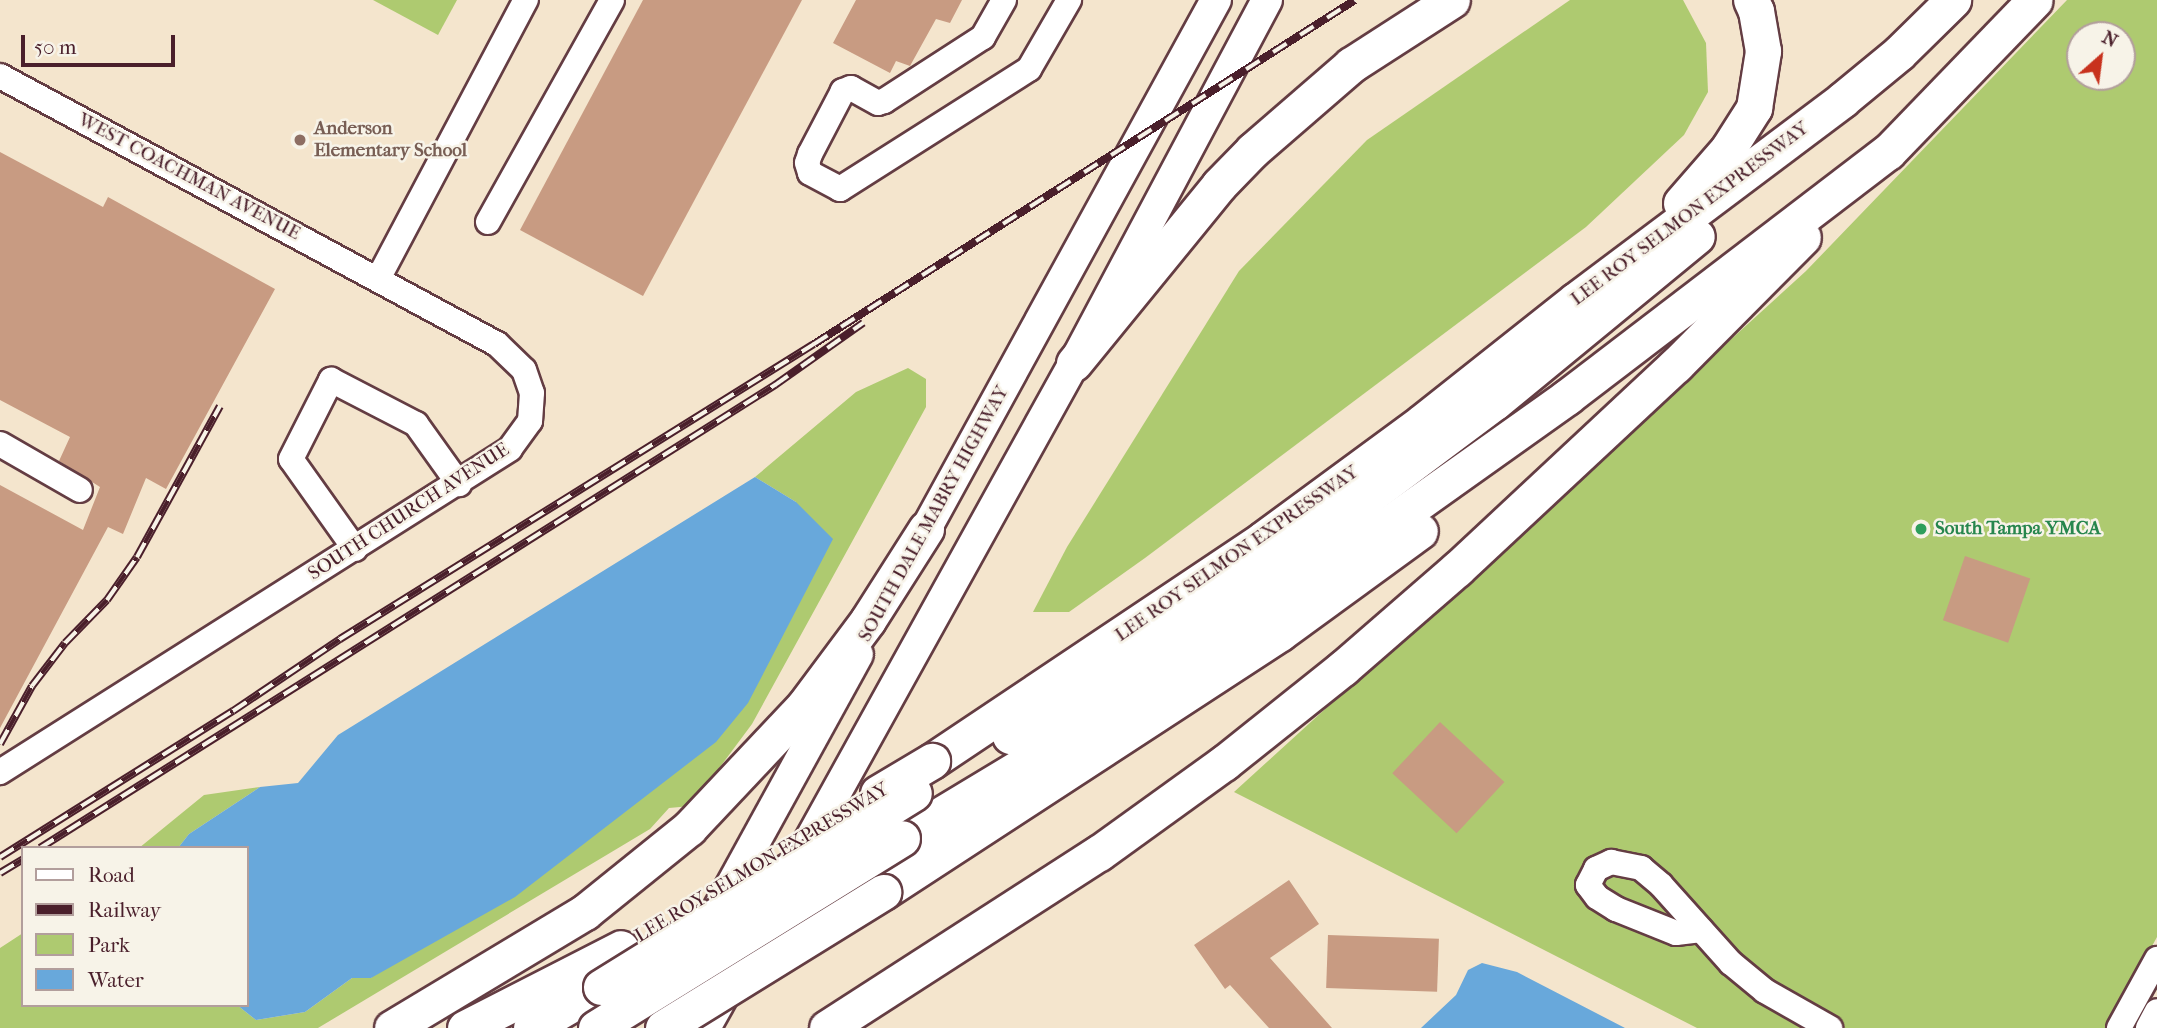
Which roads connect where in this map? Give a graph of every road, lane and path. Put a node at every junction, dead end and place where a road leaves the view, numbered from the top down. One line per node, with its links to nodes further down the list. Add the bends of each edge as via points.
1 (526, 0): 15 (street)
2 (612, 0): 14 (street)
3 (1004, 0): 4 (street, via 983,37 884,101 878,103 851,88 843,91 810,154 810,173 840,189 1029,69)
4 (1069, 0)
5 (1216, 0): 21 (main road, SOUTH DALE MABRY HIGHWAY)
6 (1267, 0): 17 (main road)
7 (1452, 0): 17 (highway, via 1351,65 1272,132 1220,185)
8 (1751, 0): 16 (highway, via 1763,51 1759,89 1746,125 1670,215)
9 (1953, 0): 12 (highway, LEE ROY SELMON EXPRESSWAY)
10 (2035, 0): 13 (highway)
11 (0, 76): 15 (street, WEST COACHMAN AVENUE)
12 (1842, 100): 16 (highway, LEE ROY SELMON EXPRESSWAY); 26 (highway, bridge, via 1817,129 1647,279 1414,465 1115,673)
13 (1888, 152): 32 (highway, bridge, via 1434,493 1096,721); 34 (highway, bridge, via 1469,496 1280,633 883,892); 36 (highway, via 1676,365 1457,569 1343,667 1224,763 1099,853)
14 (488, 222)
15 (378, 279): 19 (street, SOUTH CHURCH AVENUE, via 497,344 524,370 532,393 530,421 510,449)
16 (1576, 300): 29 (highway, LEE ROY SELMON EXPRESSWAY, bridge, via 1422,422 1263,539 932,761 621,948)
17 (1074, 363): 35 (main road)
18 (0, 444): 20 (street)
19 (458, 484): 22 (street, SOUTH CHURCH AVENUE); 22 (street, via 416,424 331,380 291,459)
20 (80, 490)
21 (926, 529): 28 (highway, via 804,706 689,828 584,912); 33 (main road, SOUTH DALE MABRY HIGHWAY)
22 (355, 549): 23 (street, SOUTH CHURCH AVENUE)
23 (0, 772)
24 (1701, 930): 37 (street, via 1765,991)
25 (2157, 959): 38 (street)
26 (601, 987): 30 (highway); 31 (highway)
27 (2157, 1011): 39 (street)
28 (391, 1028)
29 (465, 1028)
30 (531, 1028)
31 (542, 1028)
32 (596, 1028)
33 (653, 1028)
34 (663, 1028)
35 (705, 1028)
36 (827, 1028)
37 (1830, 1028)
38 (2119, 1028)
39 (2148, 1028)

